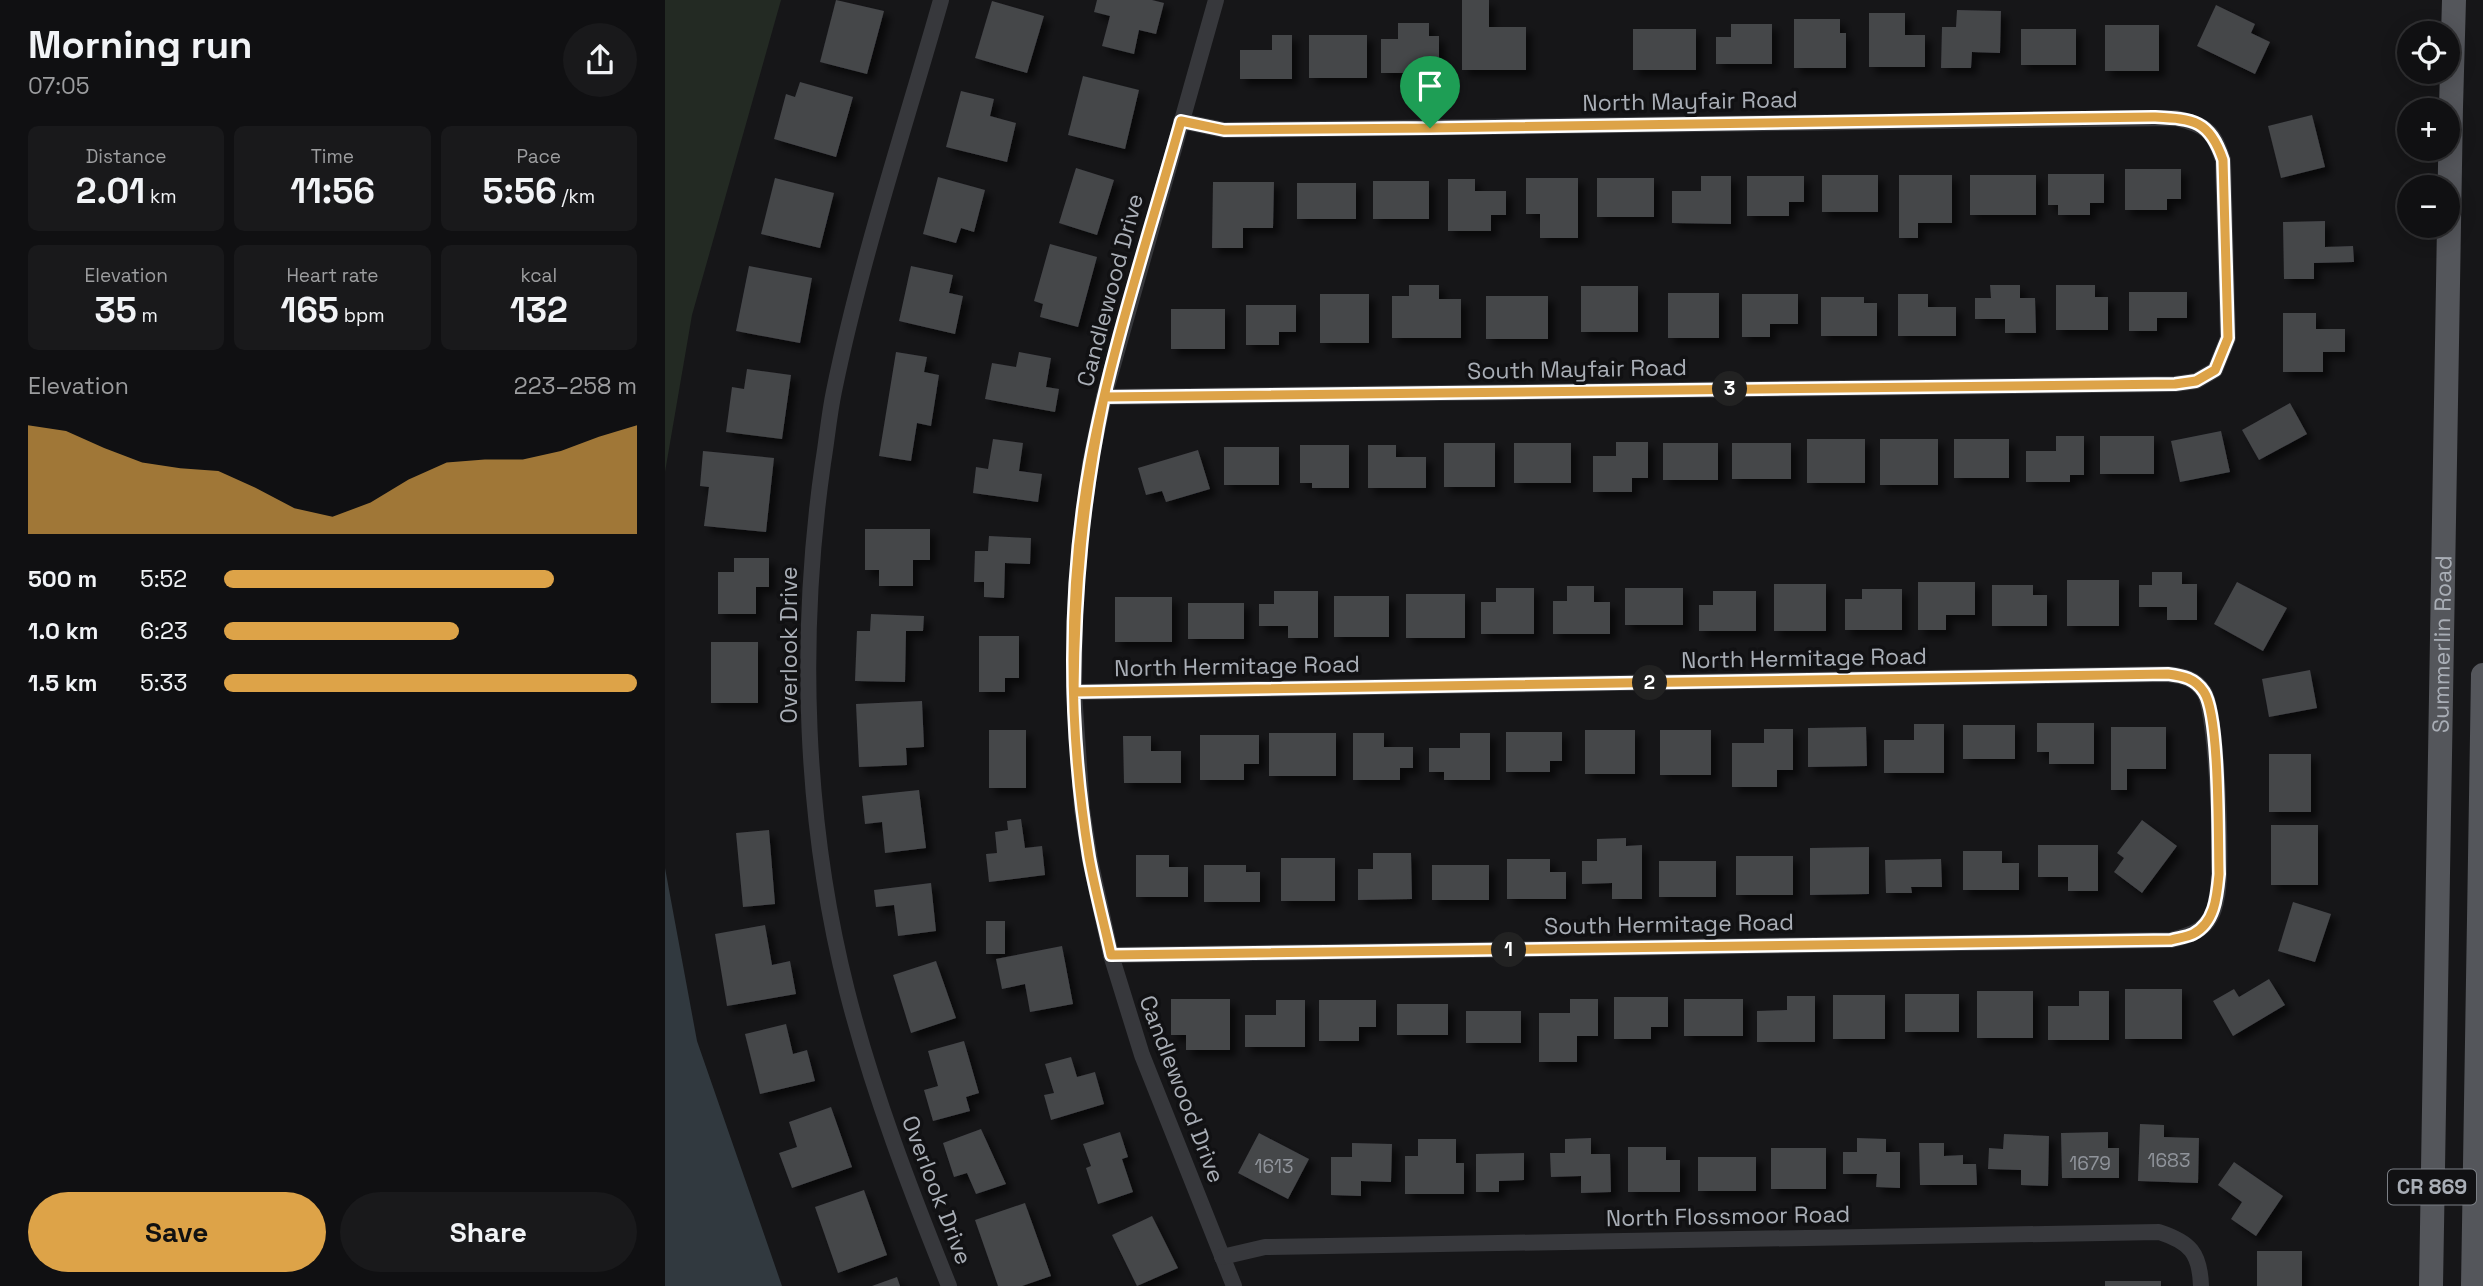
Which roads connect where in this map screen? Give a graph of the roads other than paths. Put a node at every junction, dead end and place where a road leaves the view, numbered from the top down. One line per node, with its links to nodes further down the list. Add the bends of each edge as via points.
1 (941, 0): 12 (street, Overlook Drive, via 856,296 833,394 811,575 809,660 819,834 847,990 873,1084)
2 (1216, 0): 4 (street, Candlewood Drive)
3 (2454, 0): 15 (main road, Summerlin Road / CR 869)
4 (1181, 121): 5 (street, North Mayfair Road, via 1224,130 2176,118 2200,124 2216,139 2223,160 2228,338); 6 (street, Candlewood Drive)
5 (2215, 370): 6 (street, South Mayfair Road, via 2196,381 2175,384)
6 (1104, 397): 8 (street, Candlewood Drive, via 1081,536)
7 (2483, 675): 16 (main road, Summerlin Road / CR 869)
8 (1074, 692): 9 (street, North Hermitage Road, via 2189,677 2205,693 2215,738 2219,874); 10 (street, Candlewood Drive, via 1082,809)
9 (2213, 909): 10 (street, South Hermitage Road, via 2194,934 2171,940)
10 (1111, 955): 11 (street, Candlewood Drive, via 1142,1055)
11 (1222, 1257): 13 (street, Candlewood Drive); 14 (street, North Flossmoor Road, via 1265,1247 2159,1233 2180,1239 2196,1255)
12 (949, 1286)
13 (1234, 1286)
14 (2201, 1286)
15 (2431, 1286)
16 (2473, 1286)

